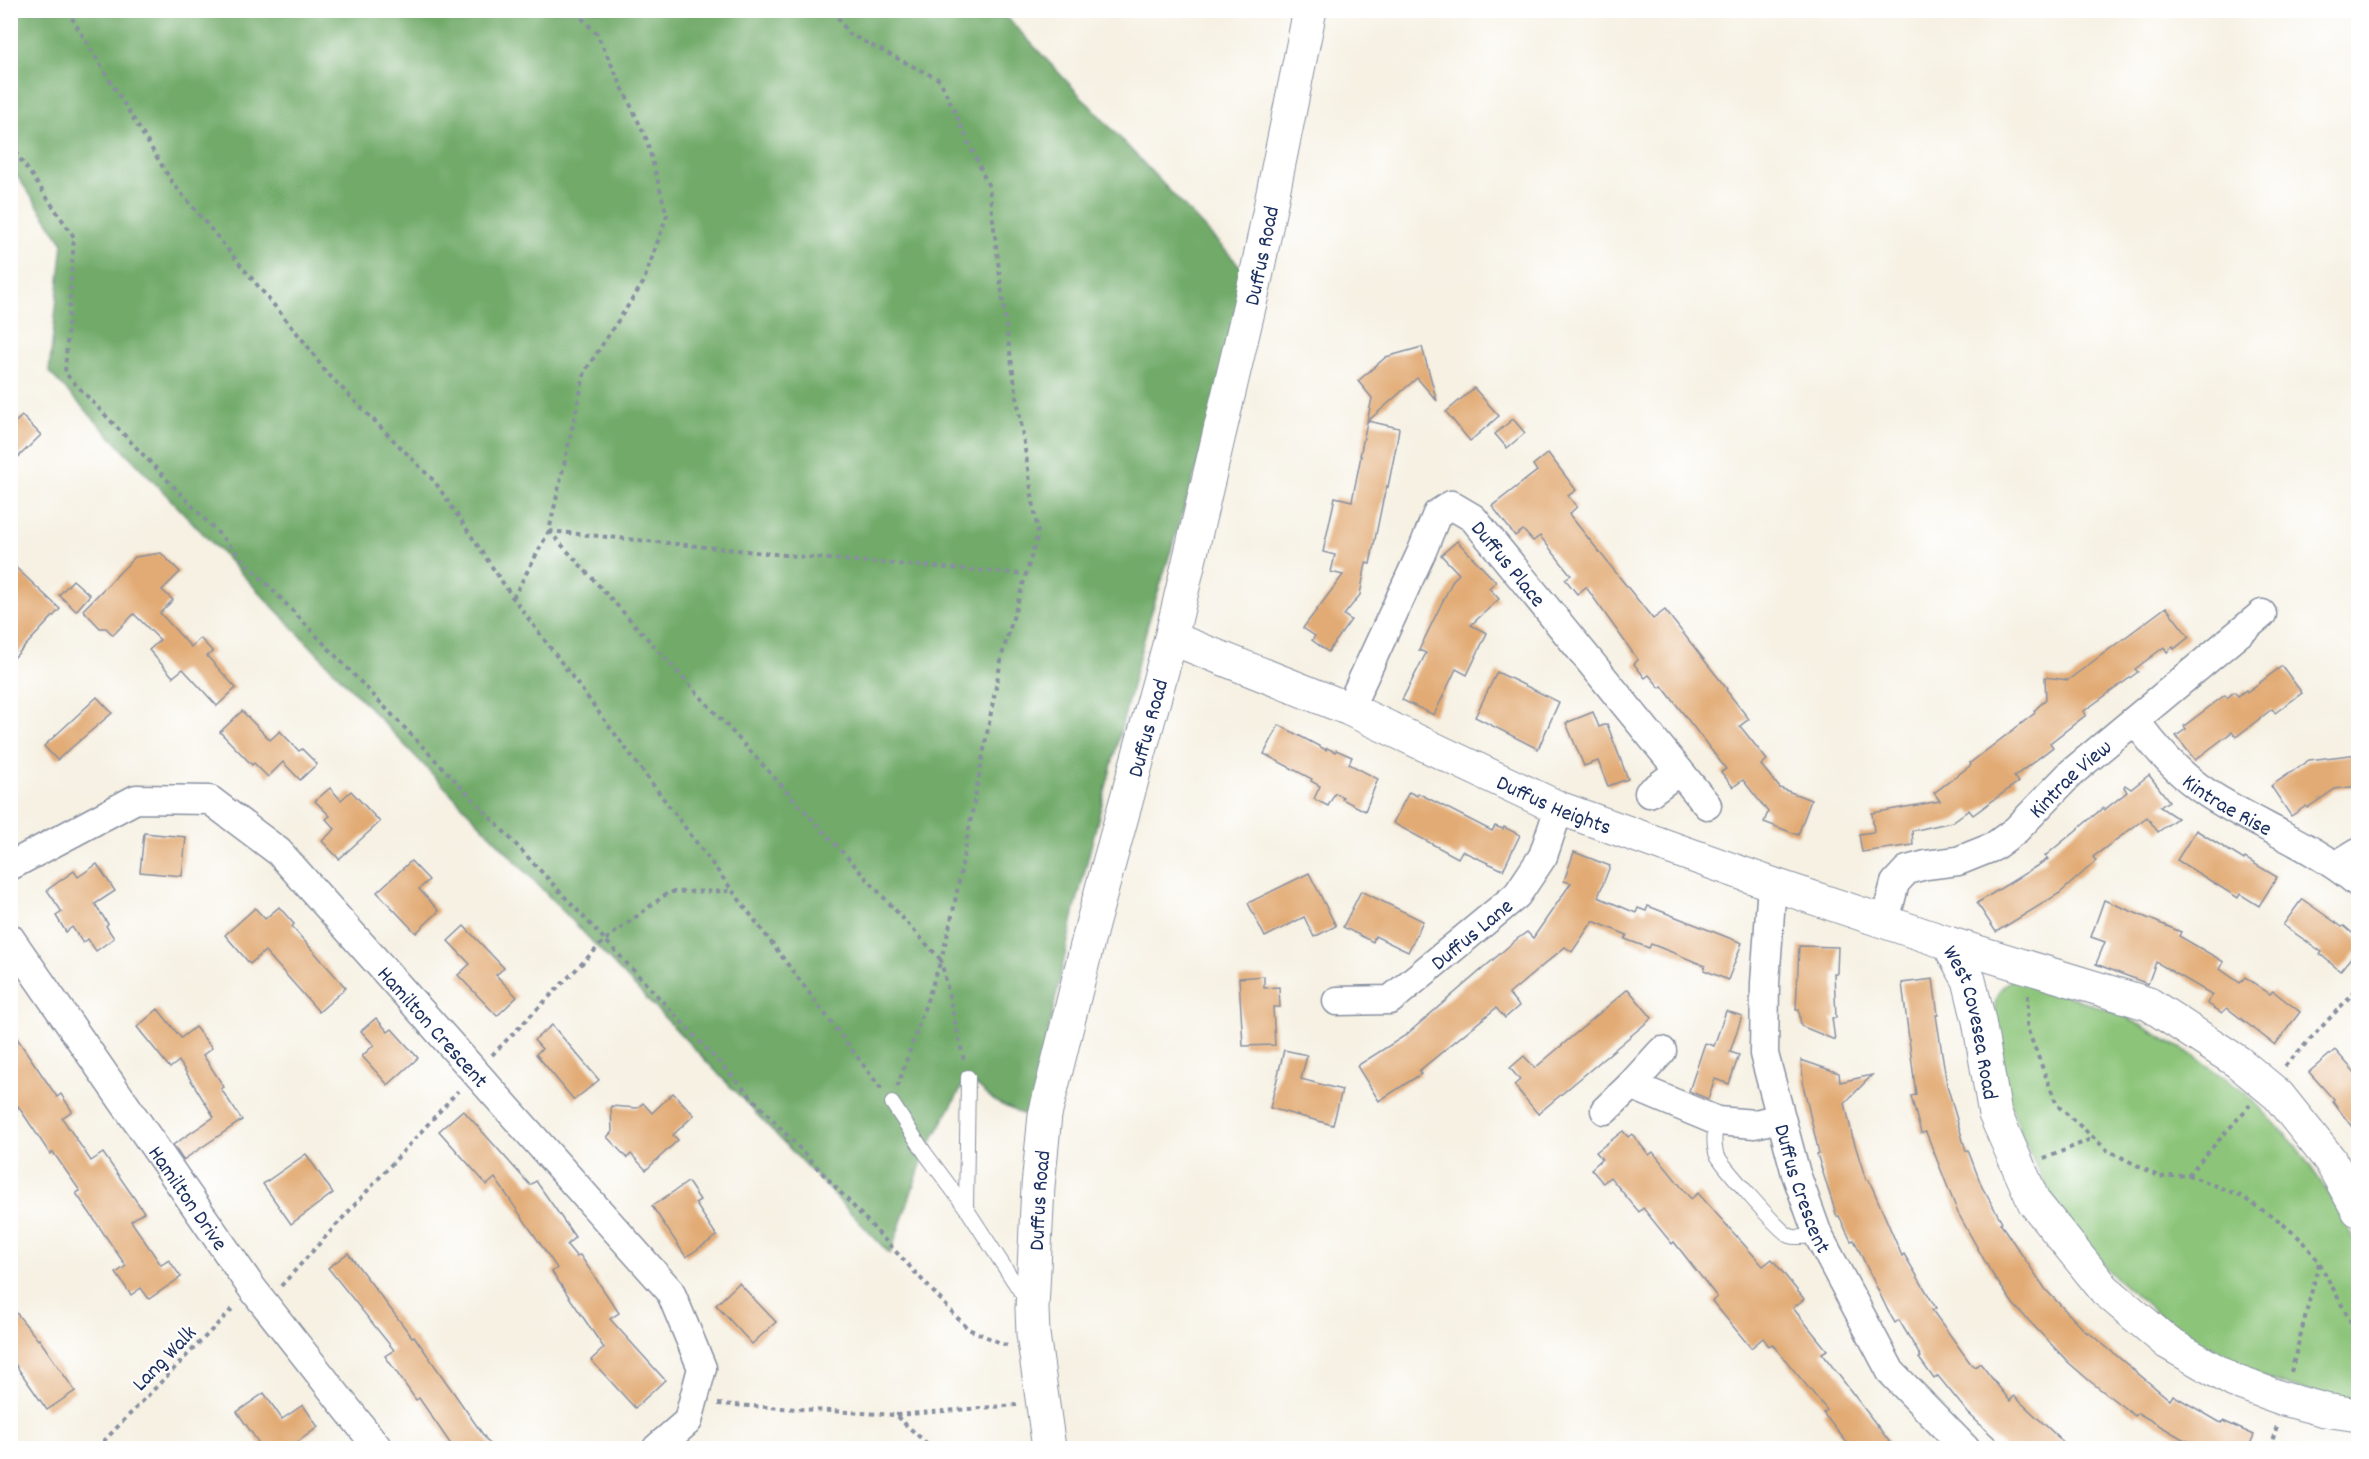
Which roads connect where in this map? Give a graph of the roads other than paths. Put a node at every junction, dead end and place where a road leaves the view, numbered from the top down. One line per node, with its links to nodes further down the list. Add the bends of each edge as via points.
1 (1310, 10): 3 (street, Duffus Road, via 1255,282)
2 (2262, 614): 5 (street, Kintrae View)
3 (1172, 638): 4 (street, Duffus Heights); 29 (street, Duffus Road, via 1092,925 1045,1115)
4 (1349, 709): 6 (street, Duffus Place, via 1437,514 1451,505 1473,518); 9 (street, Duffus Heights)
5 (2135, 722): 11 (street, Kintrae Rise, via 2170,764 2207,793); 13 (street, Kintrae View, via 2071,773 2016,830 1993,847 1958,861 1907,870 1895,883)
6 (1679, 771): 7 (street); 8 (street, Duffus Place)
7 (1649, 793)
8 (1707, 805)
9 (1559, 808): 12 (street, Duffus Heights); 17 (street, Duffus Lane, via 1543,856 1516,895 1390,1000)
10 (10, 866): 32 (street, Hamilton Crescent, via 136,799 210,800 279,852 670,1290 702,1368 688,1421)
11 (2351, 867)
12 (1772, 885): 13 (street, Duffus Heights); 24 (street, Duffus Crescent, via 1764,1054)
13 (1885, 921): 15 (street, Duffus Heights)
14 (10, 939): 31 (street, Hamilton Drive, via 259,1296)
15 (1948, 943): 16 (street, West Covesea Road); 18 (street, West Covesea Road, via 1969,980)
16 (2024, 965): 18 (street, via 1991,983); 27 (street, West Covesea Road, via 2150,1004 2238,1062 2278,1095 2330,1160)
17 (1337, 1001)
18 (1975, 1004): 30 (street, West Covesea Road, via 1995,1114 2034,1202 2105,1290 2168,1342 2234,1381 2284,1399)
19 (1662, 1051): 21 (street)
20 (968, 1077): 26 (lane)
21 (1631, 1085): 23 (street); 25 (street)
22 (892, 1103): 26 (lane)
23 (1605, 1110)
24 (1780, 1118): 25 (street, via 1755,1124); 28 (street, Duffus Crescent)
25 (1717, 1121): 28 (lane, via 1713,1137 1717,1155 1762,1210 1790,1236)
26 (966, 1208): 29 (lane)
27 (2358, 1210)
28 (1818, 1236): 34 (street, Duffus Crescent, via 1891,1372)
29 (1032, 1309): 33 (street, Duffus Road)
30 (2358, 1415)
31 (378, 1449)
32 (657, 1449)
33 (1049, 1449)
34 (1965, 1449)

